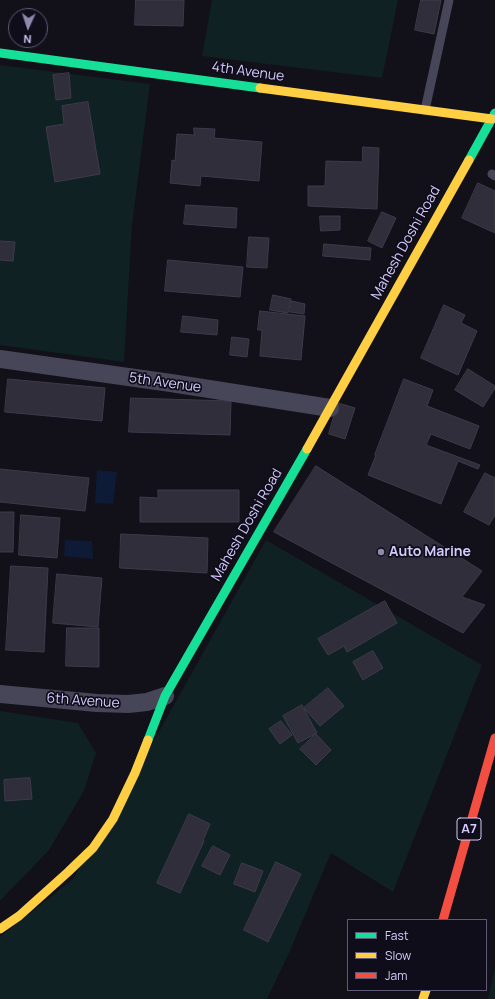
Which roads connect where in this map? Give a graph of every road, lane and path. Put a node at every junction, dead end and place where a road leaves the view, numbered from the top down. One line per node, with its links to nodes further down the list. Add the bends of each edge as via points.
1 (449, 0): 3 (lane)
2 (0, 53): 3 (main road, 4th Avenue)
3 (425, 110): 4 (main road, 4th Avenue)
4 (493, 116): 6 (main road, Mahesh Doshi Road)
5 (0, 359): 6 (street, 5th Avenue)
6 (330, 408): 8 (main road, Mahesh Doshi Road)
7 (0, 694): 8 (street, 6th Avenue, via 128,704 147,702)
8 (165, 696): 11 (main road, Mahesh Doshi Road, via 135,773 113,819 93,848 19,916)
9 (495, 738): 10 (main road, A7)
10 (444, 919)
11 (0, 929)

